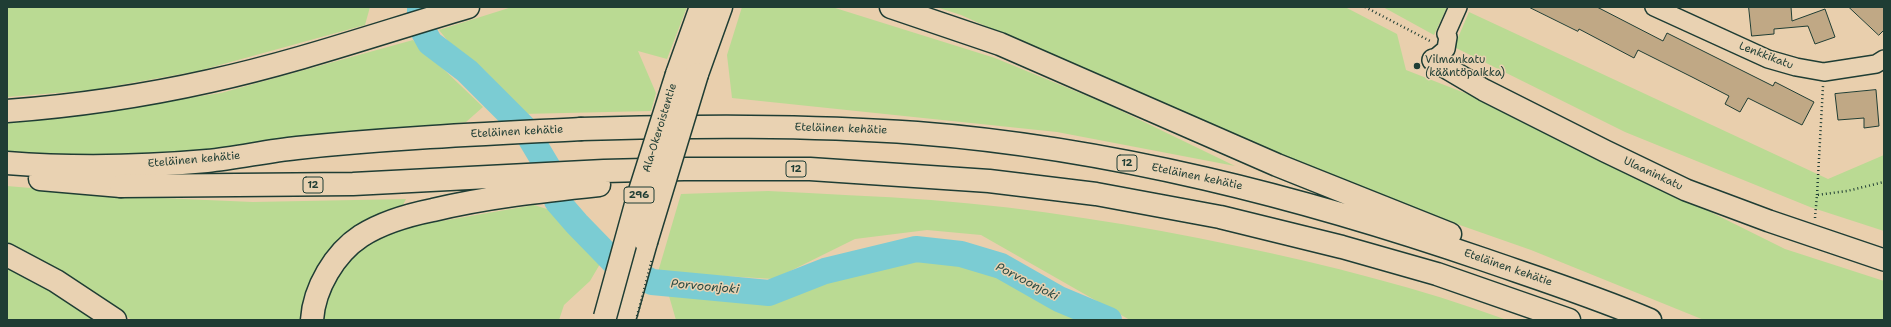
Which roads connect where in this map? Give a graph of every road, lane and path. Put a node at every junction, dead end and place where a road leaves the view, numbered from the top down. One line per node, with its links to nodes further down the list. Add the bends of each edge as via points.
1 (468, 7): 12 (main road, via 282,63 210,81 50,108)
2 (701, 7): 11 (main road, Ala-Okeroistentie / 296)
3 (721, 7): 11 (main road, Ala-Okeroistentie / 296)
4 (891, 7): 26 (main road, via 1000,44 1277,165)
5 (1365, 7): 8 (path)
6 (1458, 7): 8 (street)
7 (1654, 7): 10 (street, Lenkkikatu, via 1768,59)
8 (1438, 46): 20 (street, Ulaaninkatu, via 1484,90 1686,190)
9 (1884, 59): 10 (street, Lenkkikatu, via 1876,64)
10 (1824, 72): 17 (path)
11 (687, 74): 21 (main road, Ala-Okeroistentie / 296, bridge, via 638,197)
12 (7, 111)
13 (7, 163): 25 (main road, Eteläinen kehätie / 12, via 90,167 206,161 296,148 581,129 712,126 920,133 1052,149 1230,184 1355,218 1444,246 1606,301)
14 (7, 176): 16 (main road, Eteläinen kehätie / 12, via 121,186)
15 (1884, 182): 17 (path)
16 (508, 186): 23 (main road, via 390,222 361,236 343,252 328,272 320,287); 24 (main road, Eteläinen kehätie / 12, via 684,169 810,169 988,181 1096,194 1228,219 1342,247 1430,272)
17 (1817, 195): 18 (path, via 1815,218)
18 (1807, 215)
19 (7, 255): 22 (main road, via 56,282)
20 (1884, 260)
21 (611, 319)
22 (115, 320)
23 (312, 320)
24 (1569, 320)
25 (1650, 320)
26 (1660, 320)

